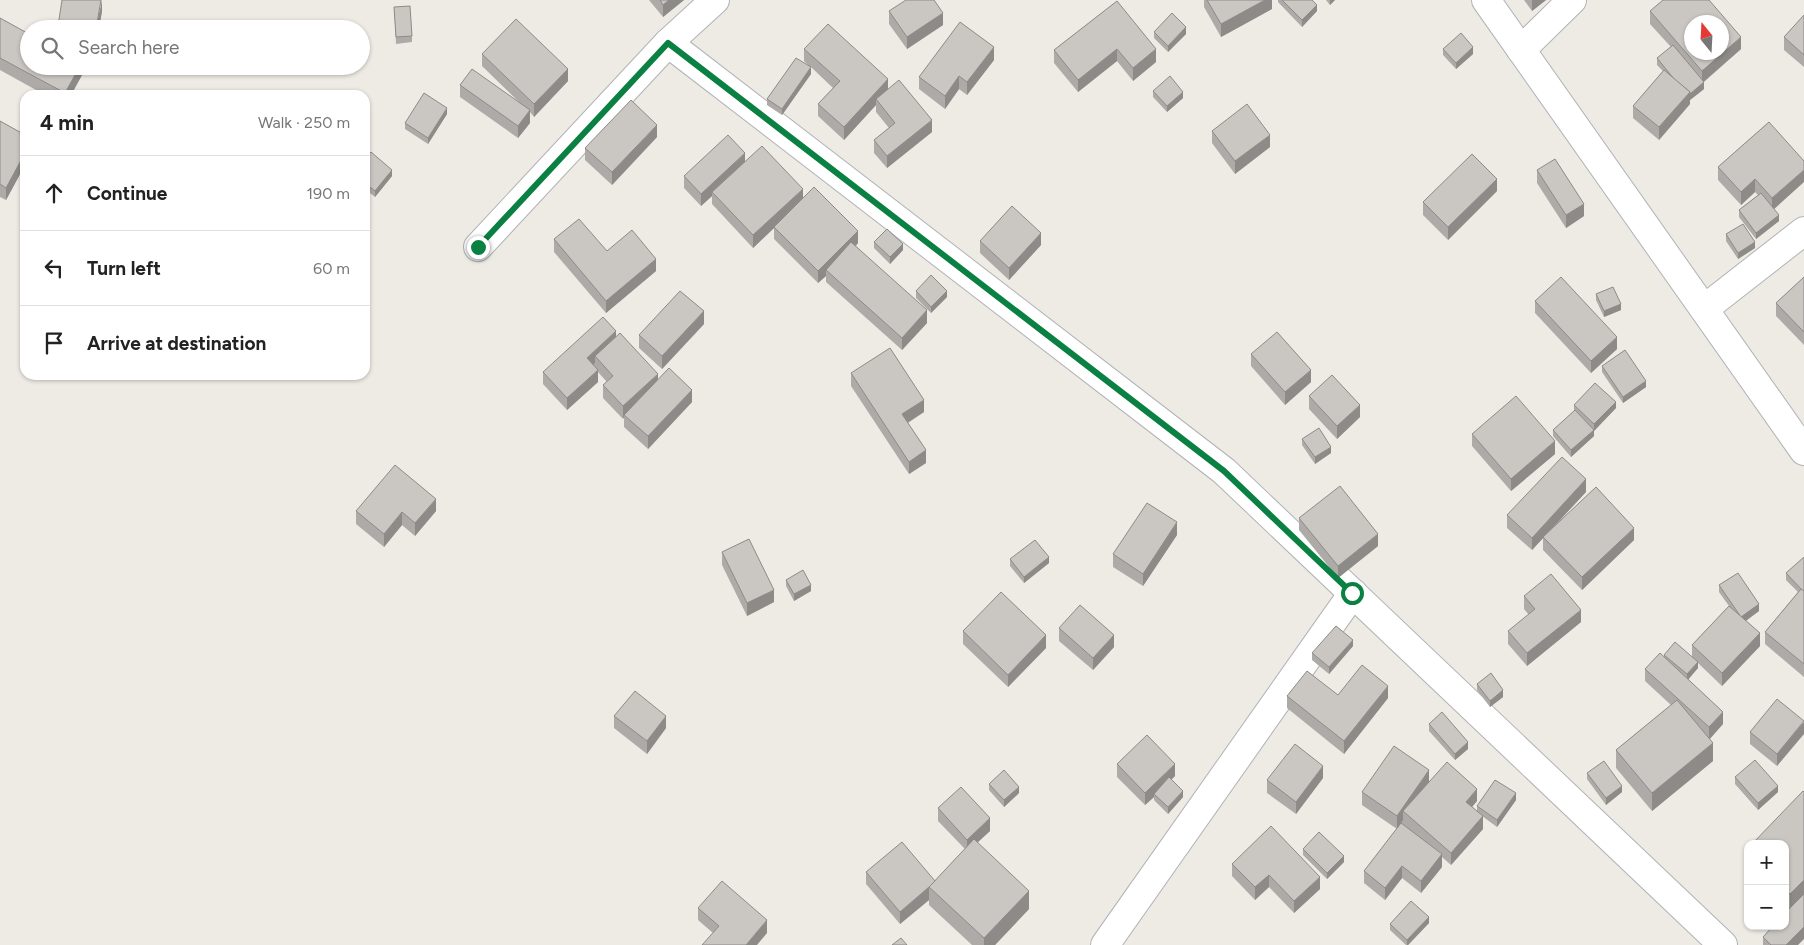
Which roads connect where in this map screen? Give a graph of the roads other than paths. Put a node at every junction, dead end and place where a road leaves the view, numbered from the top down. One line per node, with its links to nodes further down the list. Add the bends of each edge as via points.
1 (715, 0): 4 (street)
2 (1486, 0): 5 (street)
3 (1572, 0): 5 (street)
4 (668, 43): 7 (street); 10 (street, via 1224,471)
5 (1521, 50): 8 (street)
6 (1804, 231): 8 (street)
7 (478, 247)
8 (1704, 309): 9 (street)
9 (1804, 451)
10 (1352, 593): 11 (street); 12 (street)
11 (1105, 945)
12 (1723, 945)

